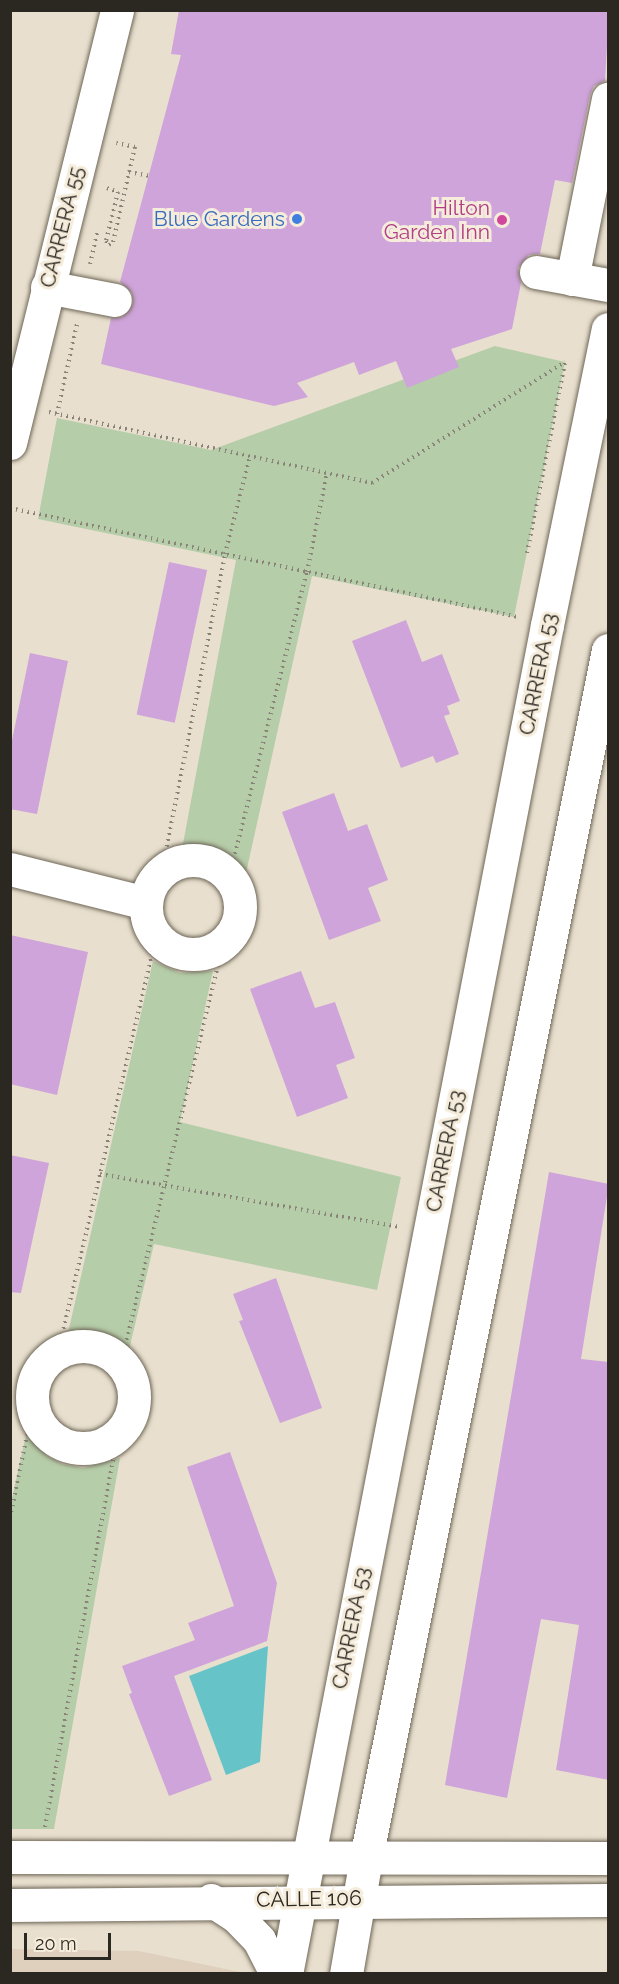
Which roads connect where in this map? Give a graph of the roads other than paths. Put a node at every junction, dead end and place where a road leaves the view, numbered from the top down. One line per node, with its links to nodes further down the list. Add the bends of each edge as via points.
1 (117, 10): 7 (main road, CARRERA 55)
2 (609, 99): 3 (main road)
3 (601, 179): 5 (main road)
4 (536, 272): 5 (main road)
5 (572, 279): 6 (main road)
6 (609, 285)
7 (47, 287): 8 (main road); 10 (main road, CARRERA 55)
8 (116, 300)
9 (609, 329): 16 (main road, CARRERA 53)
10 (10, 443)
11 (609, 650): 17 (main road)
12 (10, 869): 13 (main road)
13 (145, 903): 13 (main road, via 147,921 156,938 170,950 188,955 207,953 223,944 235,930 240,912 238,893 229,877 215,865 197,859 162,870 150,885)
14 (25, 1394): 14 (main road, via 41,1367 58,1352 80,1345 103,1349 121,1363 131,1380 134,1401 129,1420 117,1437 93,1448 68,1447 46,1434)
15 (25, 1858): 16 (main road, CALLE 106)
16 (307, 1858): 17 (main road, CALLE 106); 21 (main road, CARRERA 53)
17 (366, 1858): 18 (main road, CALLE 106); 19 (main road)
18 (609, 1858)
19 (359, 1899): 21 (main road, CALLE 106); 22 (main road, CALLE 106); 26 (main road)
20 (211, 1900): 21 (main road, CALLE 106); 23 (main road, CALLE 106); 24 (main road, via 237,1917 259,1940)
21 (299, 1900): 25 (main road, CARRERA 53)
22 (609, 1900)
23 (10, 1905)
24 (276, 1974)
25 (286, 1974)
26 (346, 1974)

